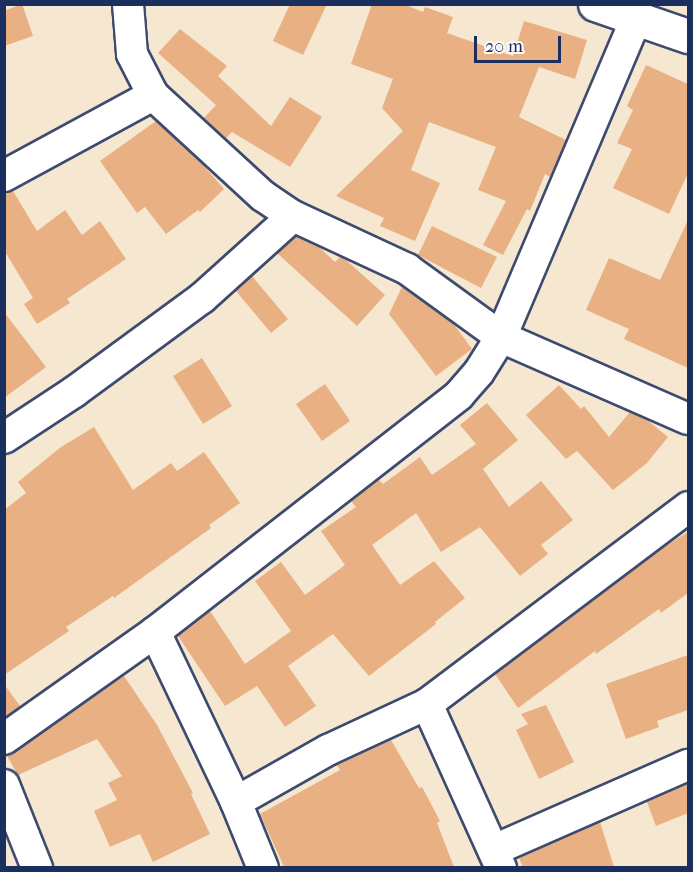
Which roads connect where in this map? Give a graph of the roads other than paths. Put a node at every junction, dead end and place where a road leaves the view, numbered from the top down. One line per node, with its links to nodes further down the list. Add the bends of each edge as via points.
1 (128, 4): 5 (street, via 132,54)
2 (595, 4): 3 (main road)
3 (637, 16): 4 (main road); 8 (street)
4 (688, 36)
5 (153, 95): 6 (street); 7 (street, via 230,169)
6 (4, 176)
7 (293, 216): 8 (street, via 407,269); 10 (street, via 202,298)
8 (501, 337): 9 (street); 12 (street, via 459,394)
9 (688, 420)
10 (4, 438)
11 (688, 507): 13 (street)
12 (155, 632): 14 (street); 17 (street)
13 (427, 704): 17 (street, via 328,750); 18 (street)
14 (4, 739)
15 (688, 765): 18 (street)
16 (4, 785): 19 (street)
17 (236, 802): 20 (street)
18 (497, 859)
19 (37, 867)
20 (263, 867)

